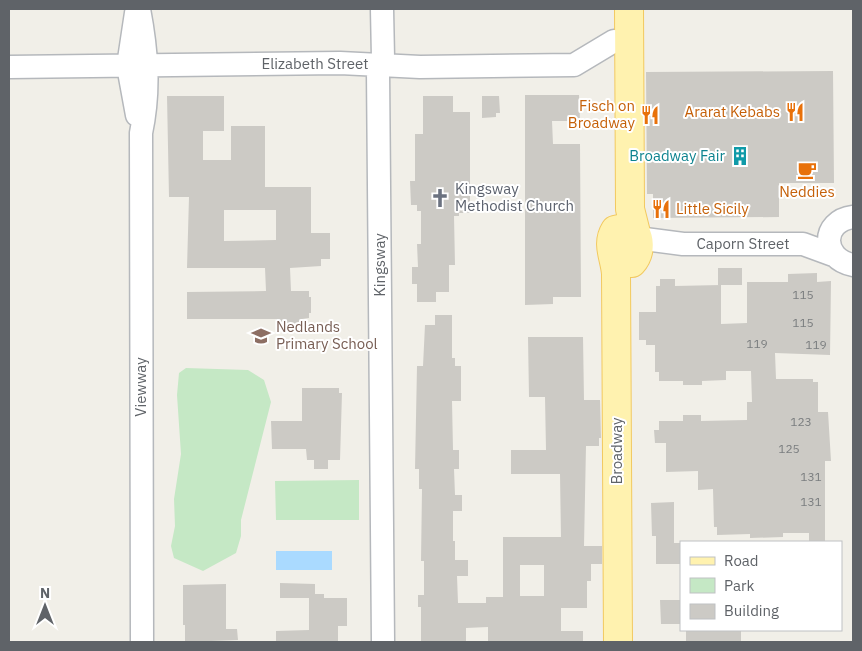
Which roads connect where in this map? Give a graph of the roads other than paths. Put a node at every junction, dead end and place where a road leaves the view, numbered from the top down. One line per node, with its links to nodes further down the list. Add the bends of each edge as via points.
1 (138, 9): 6 (street, Viewway, via 146,45)
2 (382, 9): 7 (street, Kingsway, via 383,58)
3 (614, 9): 5 (main road, Broadway)
4 (629, 9): 10 (main road, Broadway)
5 (614, 41): 7 (street, Elizabeth Street, via 574,65); 10 (main road, Broadway)
6 (137, 65): 7 (street, Elizabeth Street, via 340,62); 8 (street, Elizabeth Street); 11 (street, Viewway, via 141,133)
7 (380, 65): 12 (street, Kingsway)
8 (9, 67)
9 (846, 242): 10 (street, Caporn Street)
10 (629, 246): 13 (main road, Broadway); 14 (main road, Broadway)
11 (142, 642)
12 (383, 642)
13 (618, 642)
14 (630, 642)

